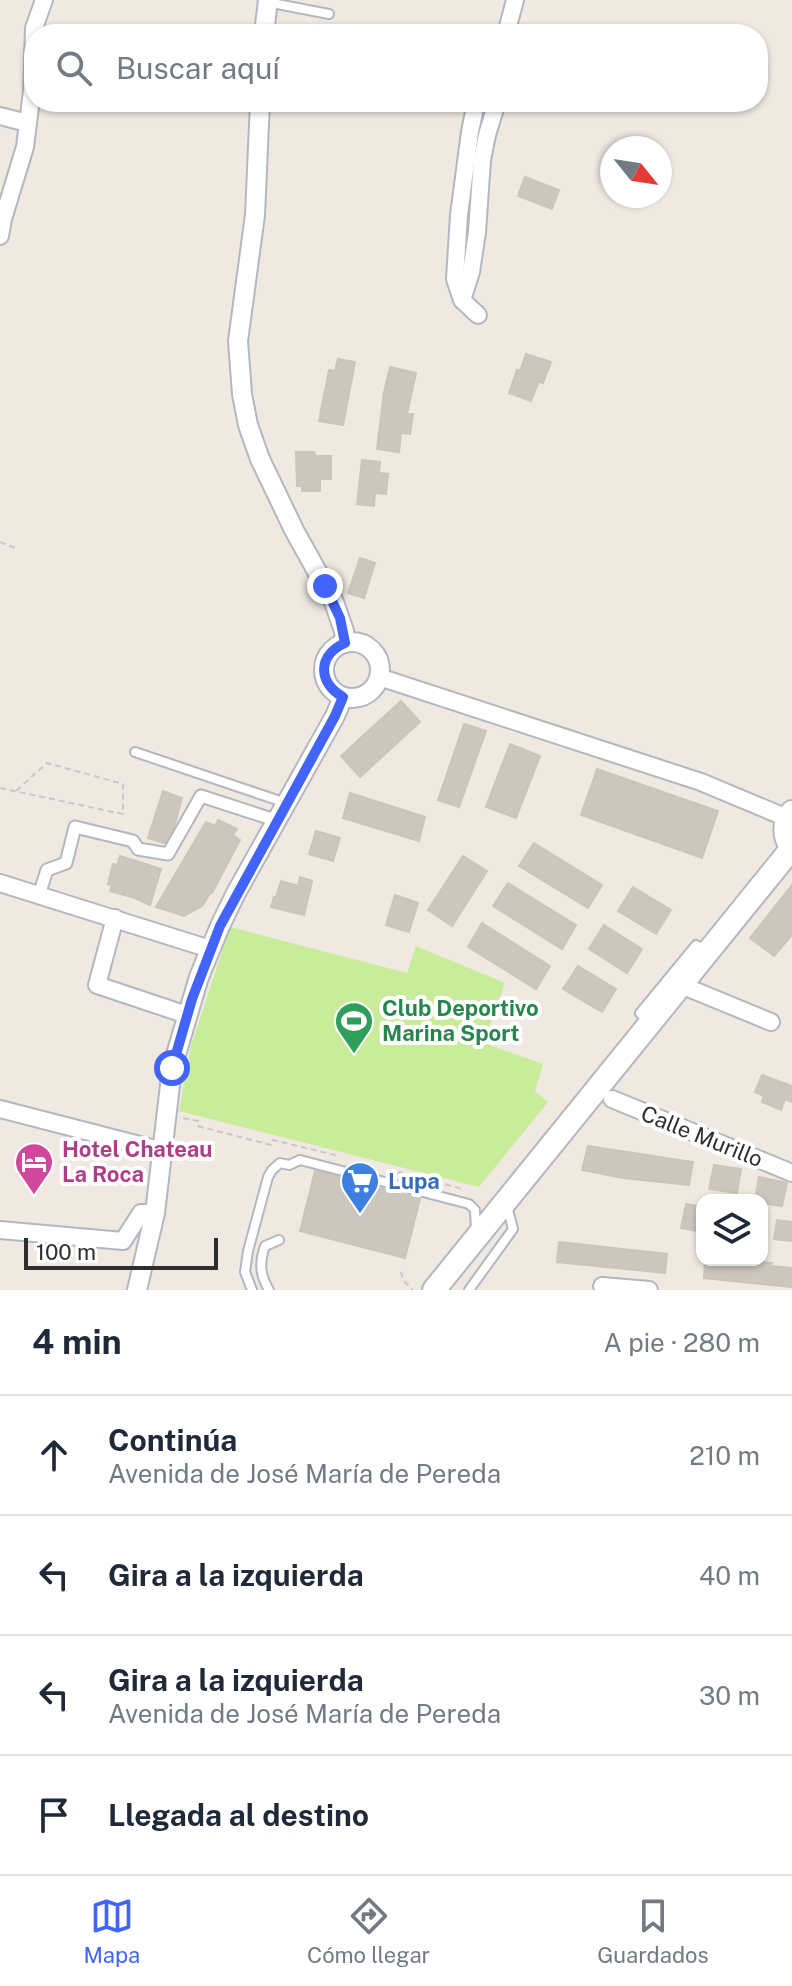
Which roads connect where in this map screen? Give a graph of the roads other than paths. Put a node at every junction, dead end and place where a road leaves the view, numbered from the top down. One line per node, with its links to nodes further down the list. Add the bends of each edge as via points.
1 (44, 0): 5 (street)
2 (515, 0): 7 (street)
3 (267, 1): 4 (lane); 6 (street)
4 (329, 14)
5 (35, 24)
6 (265, 24)
7 (509, 24)
8 (29, 112): 13 (street)
9 (260, 112): 17 (street, via 255,215 239,331 242,394 260,459 334,602)
10 (474, 112): 15 (street, via 456,251 455,279)
11 (494, 112): 15 (street, via 482,160 471,272)
12 (0, 116): 13 (street)
13 (27, 123): 14 (street)
14 (0, 236)
15 (462, 300): 16 (street)
16 (478, 315)
17 (345, 643): 18 (street, via 372,650); 19 (street, via 331,652 324,669 329,686)
18 (379, 677): 19 (street, via 361,697); 22 (street)
19 (343, 697): 21 (street)
20 (135, 752): 21 (lane)
21 (287, 803): 23 (street)
22 (790, 815): 24 (main road, via 785,834)
23 (278, 821): 26 (street, via 201,796 168,854 75,827 66,863 47,870); 28 (street)
24 (792, 848): 29 (main road)
25 (0, 883): 26 (street)
26 (39, 895): 27 (street)
27 (115, 918): 28 (street); 31 (street, via 97,985)
28 (210, 949): 31 (street)
29 (709, 951): 30 (main road); 33 (lane, via 696,945 640,1013)
30 (681, 985): 32 (street); 33 (main road)
31 (187, 1015): 36 (street, via 172,1068)
32 (771, 1022)
33 (650, 1024): 38 (main road)
34 (612, 1099): 37 (street, Calle Murillo)
35 (0, 1109): 36 (street)
36 (163, 1151): 39 (street)
37 (792, 1173)
38 (506, 1201): 42 (main road); 48 (lane, via 513,1229)
39 (155, 1213): 40 (street, via 141,1213 123,1241); 44 (street)
40 (0, 1230)
41 (279, 1240): 46 (lane, via 265,1246 261,1256 260,1271)
42 (476, 1240): 45 (lane, via 475,1210 469,1204 300,1160 280,1163 268,1177 248,1251 245,1272); 47 (main road)
43 (602, 1286): 49 (street)
44 (137, 1290)
45 (252, 1290)
46 (269, 1290)
47 (434, 1290)
48 (469, 1290)
49 (649, 1290)

